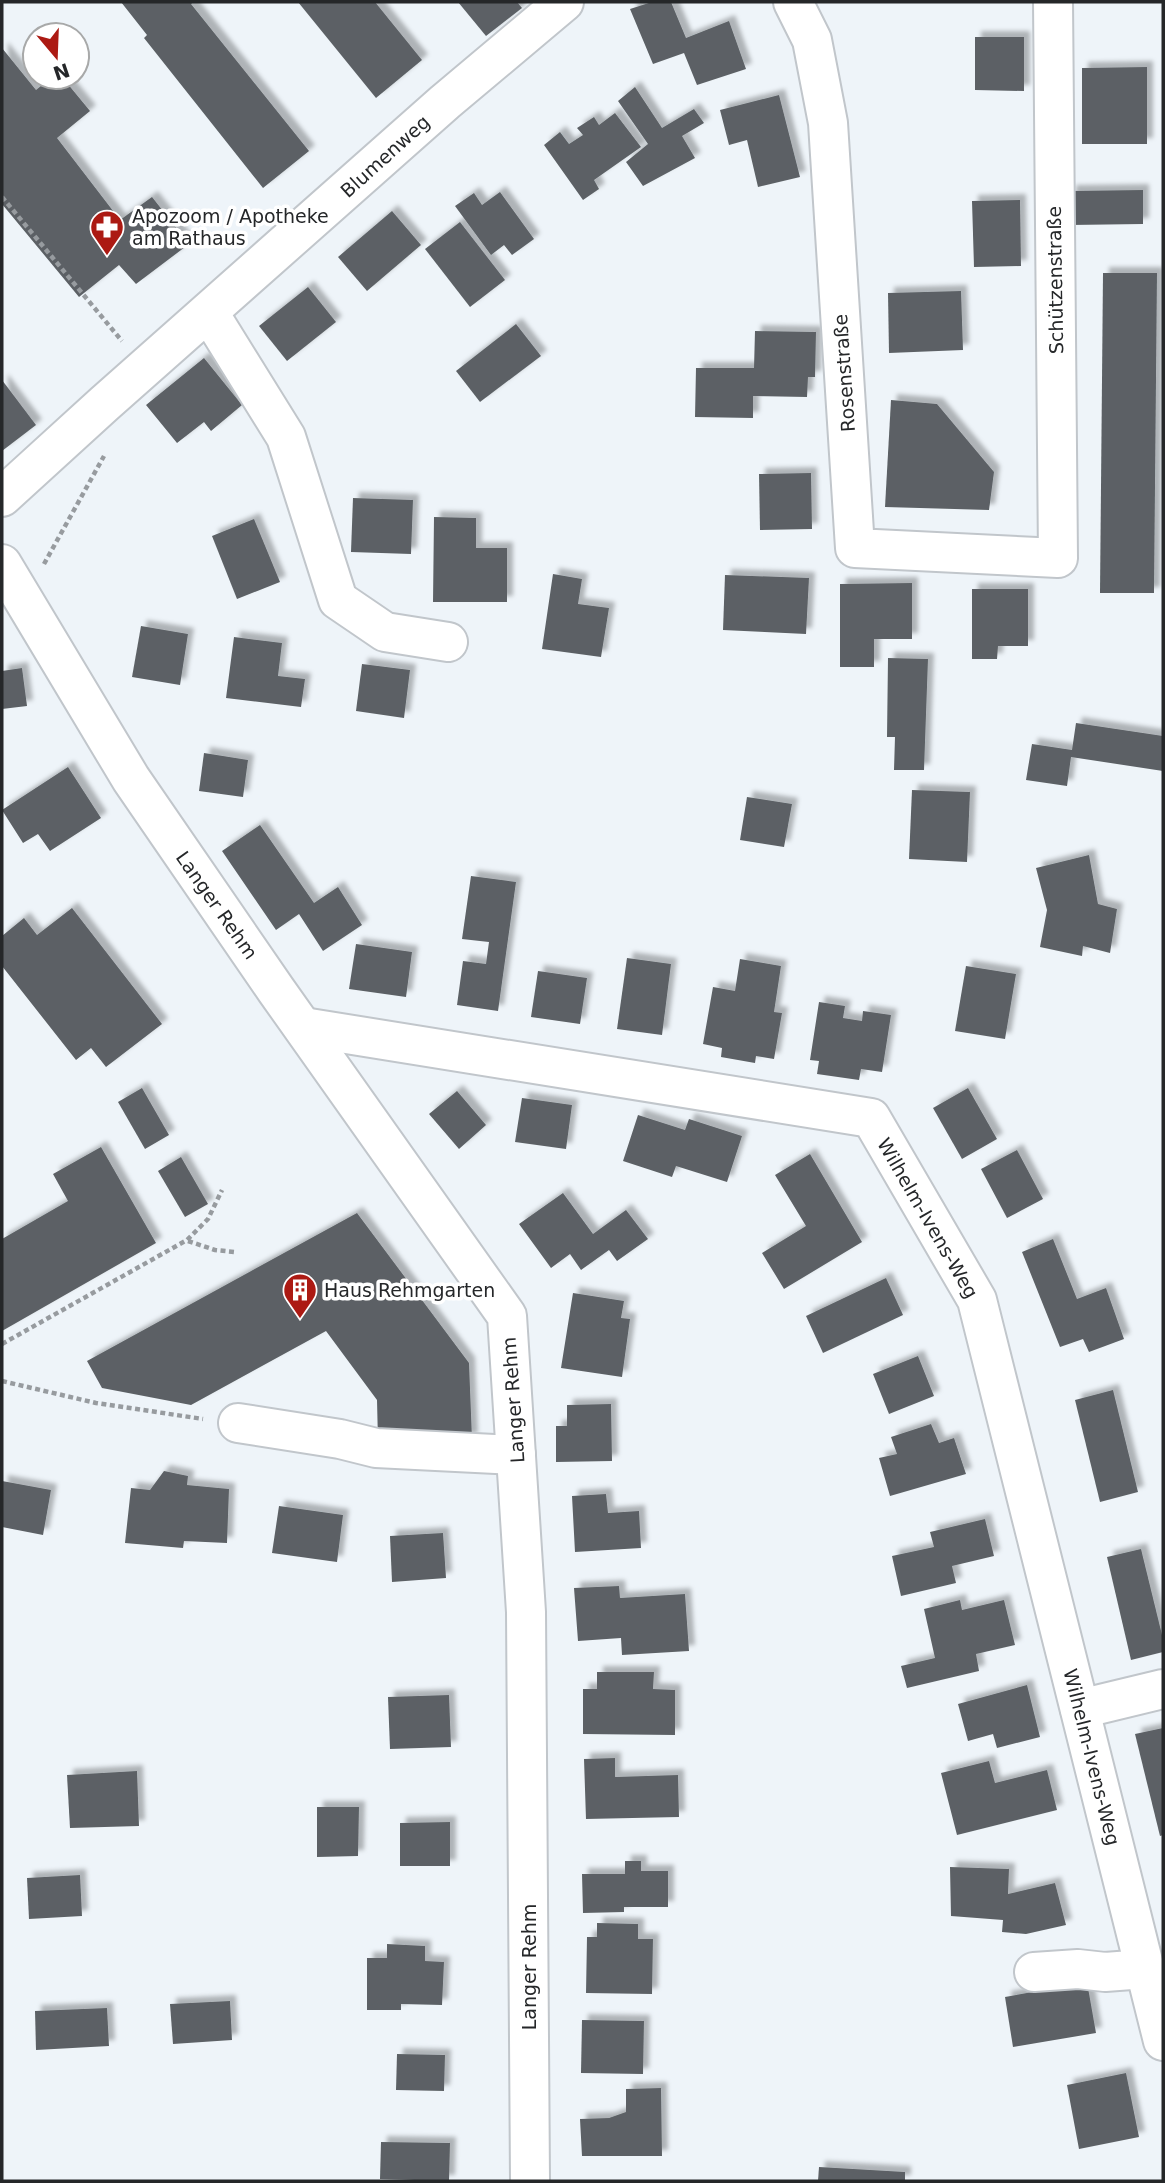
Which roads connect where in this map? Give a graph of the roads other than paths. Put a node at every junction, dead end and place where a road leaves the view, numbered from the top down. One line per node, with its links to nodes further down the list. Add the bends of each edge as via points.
1 (564, 2): 4 (street, Blumenweg)
2 (793, 2): 6 (street, Rosenstraße, via 812,40 828,123 855,548)
3 (1053, 2): 6 (street, Schützenstraße)
4 (209, 313): 5 (street, Blumenweg); 8 (street, via 286,438 338,600 385,632)
5 (2, 497)
6 (1058, 558)
7 (10, 578): 9 (street, Langer Rehm, via 131,779)
8 (448, 642)
9 (303, 1027): 11 (street, Langer Rehm, via 507,1317); 13 (street, Wilhelm-Ivens-Weg, via 872,1118 977,1300)
10 (238, 1423): 11 (street, via 376,1448)
11 (516, 1455): 17 (street, Langer Rehm, via 526,1612)
12 (1163, 1689): 13 (street)
13 (1080, 1709): 14 (street, Wilhelm-Ivens-Weg)
14 (1145, 1969): 15 (street); 16 (street, Wilhelm-Ivens-Weg)
15 (1034, 1972)
16 (1163, 2041)
17 (530, 2181)

